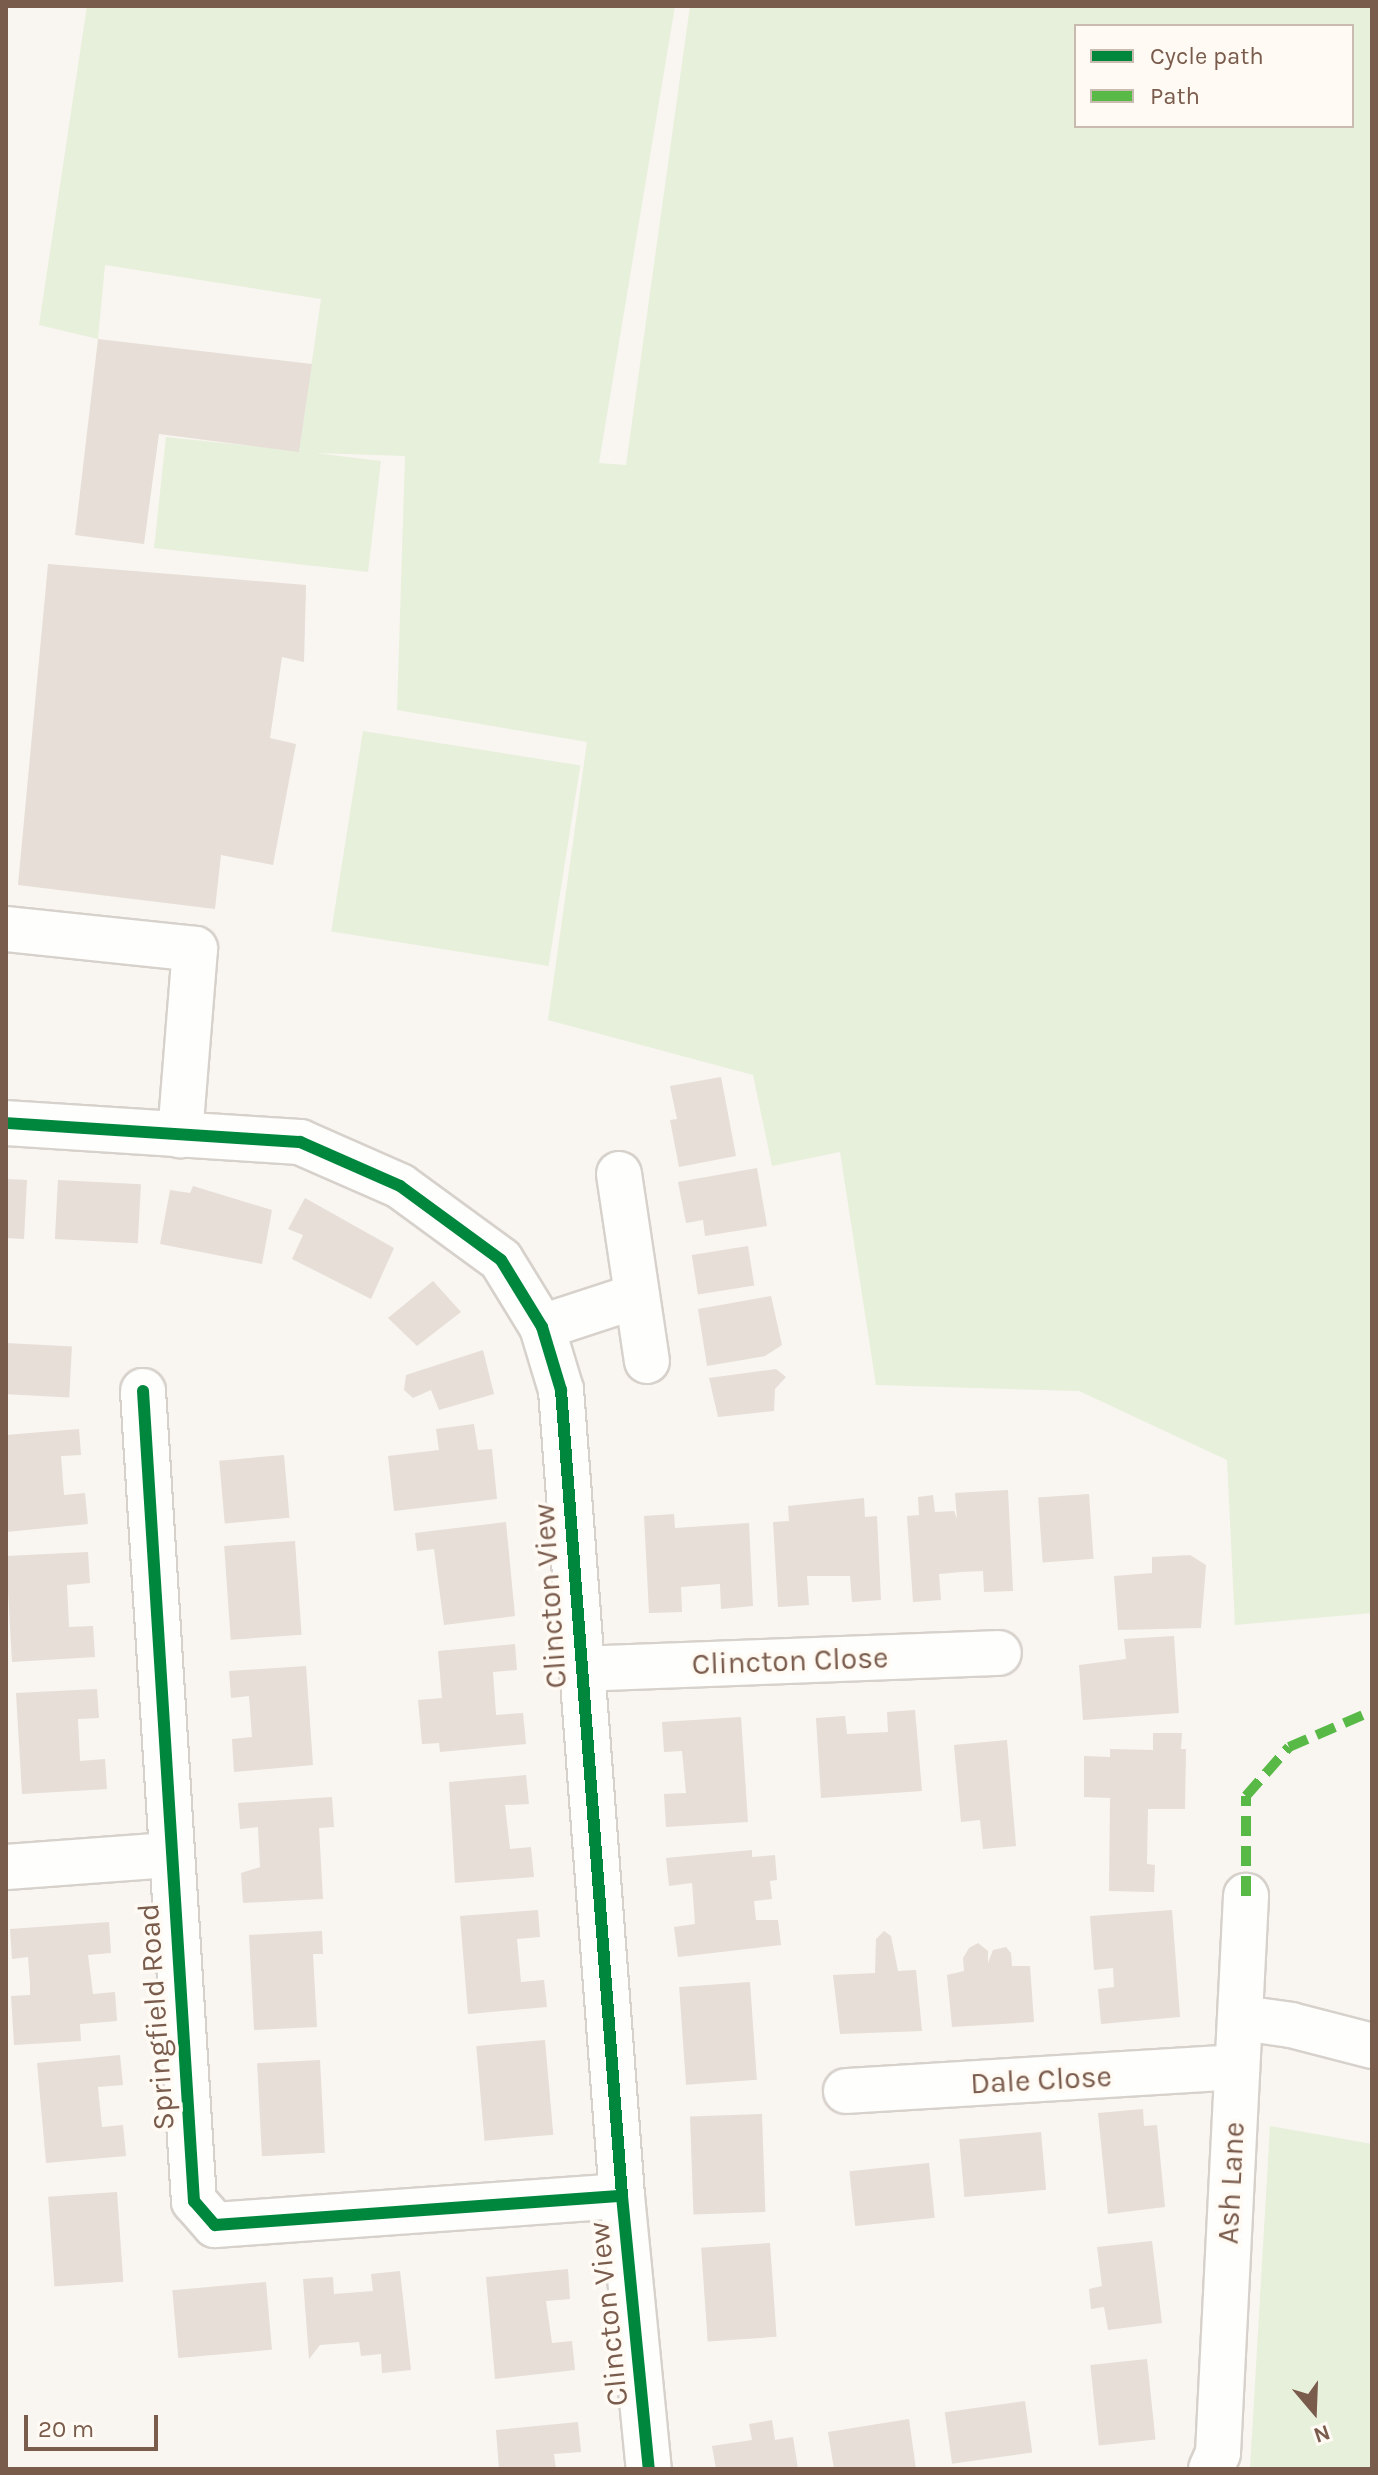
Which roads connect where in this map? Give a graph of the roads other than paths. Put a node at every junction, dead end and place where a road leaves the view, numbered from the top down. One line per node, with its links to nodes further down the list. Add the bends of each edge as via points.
1 (6, 929): 3 (street, via 195,949)
2 (6, 1123): 3 (street, Clincton View)
3 (180, 1135): 6 (street, Clincton View, via 300,1142 400,1186 501,1260)
4 (619, 1174): 5 (street)
5 (637, 1296): 6 (street); 7 (street)
6 (542, 1327): 10 (street, Clincton View, via 561,1390)
7 (647, 1361)
8 (143, 1391): 11 (street, Springfield Road)
9 (999, 1653): 10 (street, Clincton Close)
10 (581, 1669): 18 (street, Clincton View)
11 (171, 1855): 12 (street); 18 (street, Springfield Road, via 194,2201 215,2225)
12 (6, 1867)
13 (1246, 1896): 14 (street, Ash Lane)
14 (1242, 2018): 15 (street); 16 (street, Ash Lane)
15 (1372, 2046)
16 (1236, 2067): 17 (street, Dale Close); 20 (street, Ash Lane, via 1218,2453)
17 (846, 2091)
18 (622, 2196): 19 (street, Clincton View)
19 (649, 2469)
20 (1211, 2469)

